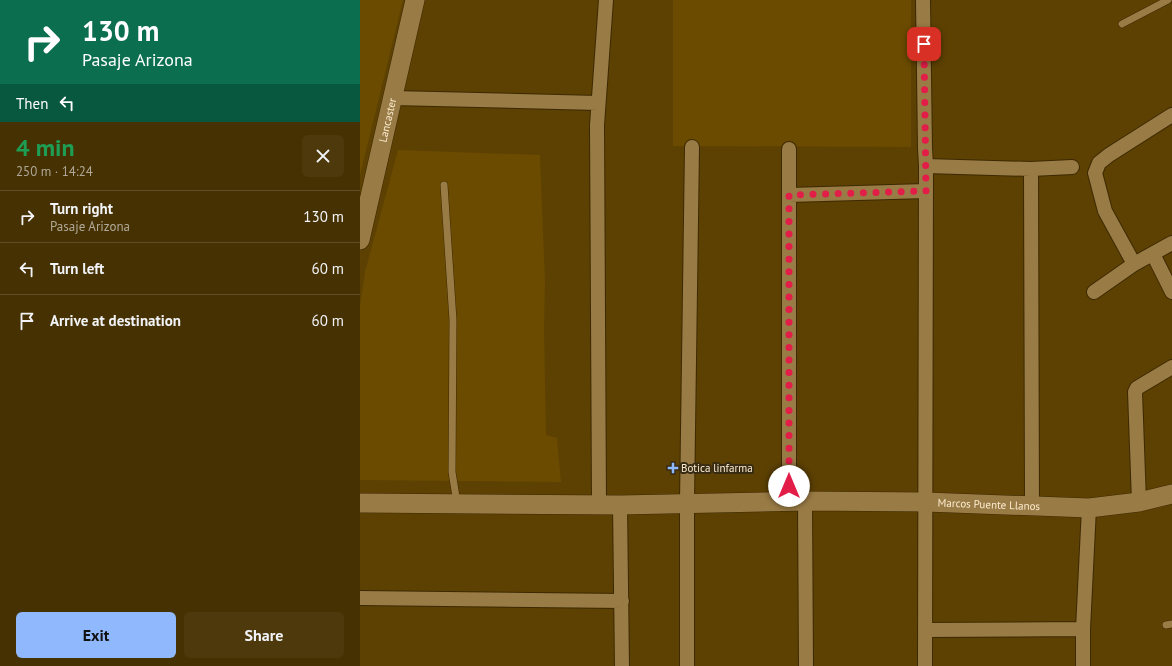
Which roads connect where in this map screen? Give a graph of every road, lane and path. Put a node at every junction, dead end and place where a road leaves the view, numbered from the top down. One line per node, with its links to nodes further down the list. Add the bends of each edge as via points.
1 (415, 0): 6 (street, Lancaster)
2 (606, 0): 7 (street)
3 (923, 0): 11 (street)
4 (1168, 0): 5 (lane)
5 (1122, 24)
6 (393, 98): 7 (street); 17 (street, Lancaster)
7 (598, 103): 30 (street)
8 (1172, 115): 20 (street, via 1109,155 1099,163 1095,172 1105,210)
9 (692, 147): 26 (street)
10 (789, 149): 16 (street)
11 (926, 166): 13 (street); 15 (street)
12 (1072, 167): 13 (street)
13 (1031, 169): 33 (street)
14 (444, 185): 31 (lane, via 453,320 452,472)
15 (926, 191): 16 (street); 27 (street)
16 (789, 195): 25 (street)
17 (360, 240)
18 (1172, 243): 19 (street)
19 (1153, 254): 20 (street); 22 (street)
20 (1134, 264): 21 (street)
21 (1094, 292)
22 (1172, 292)
23 (1172, 367): 28 (street, via 1137,388 1135,392)
24 (1172, 494): 28 (street, Marcos Puente Llanos)
25 (797, 501): 26 (street, Marcos Puente Llanos); 27 (street, Marcos Puente Llanos); 41 (street)
26 (687, 502): 32 (street, Marcos Puente Llanos); 40 (street)
27 (926, 502): 33 (street, Marcos Puente Llanos); 38 (street)
28 (1139, 502): 34 (street, Marcos Puente Llanos)
29 (360, 503): 31 (street, Marcos Puente Llanos)
30 (599, 504): 31 (street, Marcos Puente Llanos); 32 (street, Marcos Puente Llanos)
31 (458, 505)
32 (620, 505): 36 (street)
33 (1032, 505): 34 (street, Marcos Puente Llanos)
34 (1089, 508): 37 (street)
35 (360, 598): 36 (street)
36 (622, 601): 39 (street)
37 (1083, 629): 38 (street); 43 (street)
38 (925, 630): 42 (street)
39 (622, 666)
40 (687, 666)
41 (806, 666)
42 (926, 666)
43 (1083, 666)

